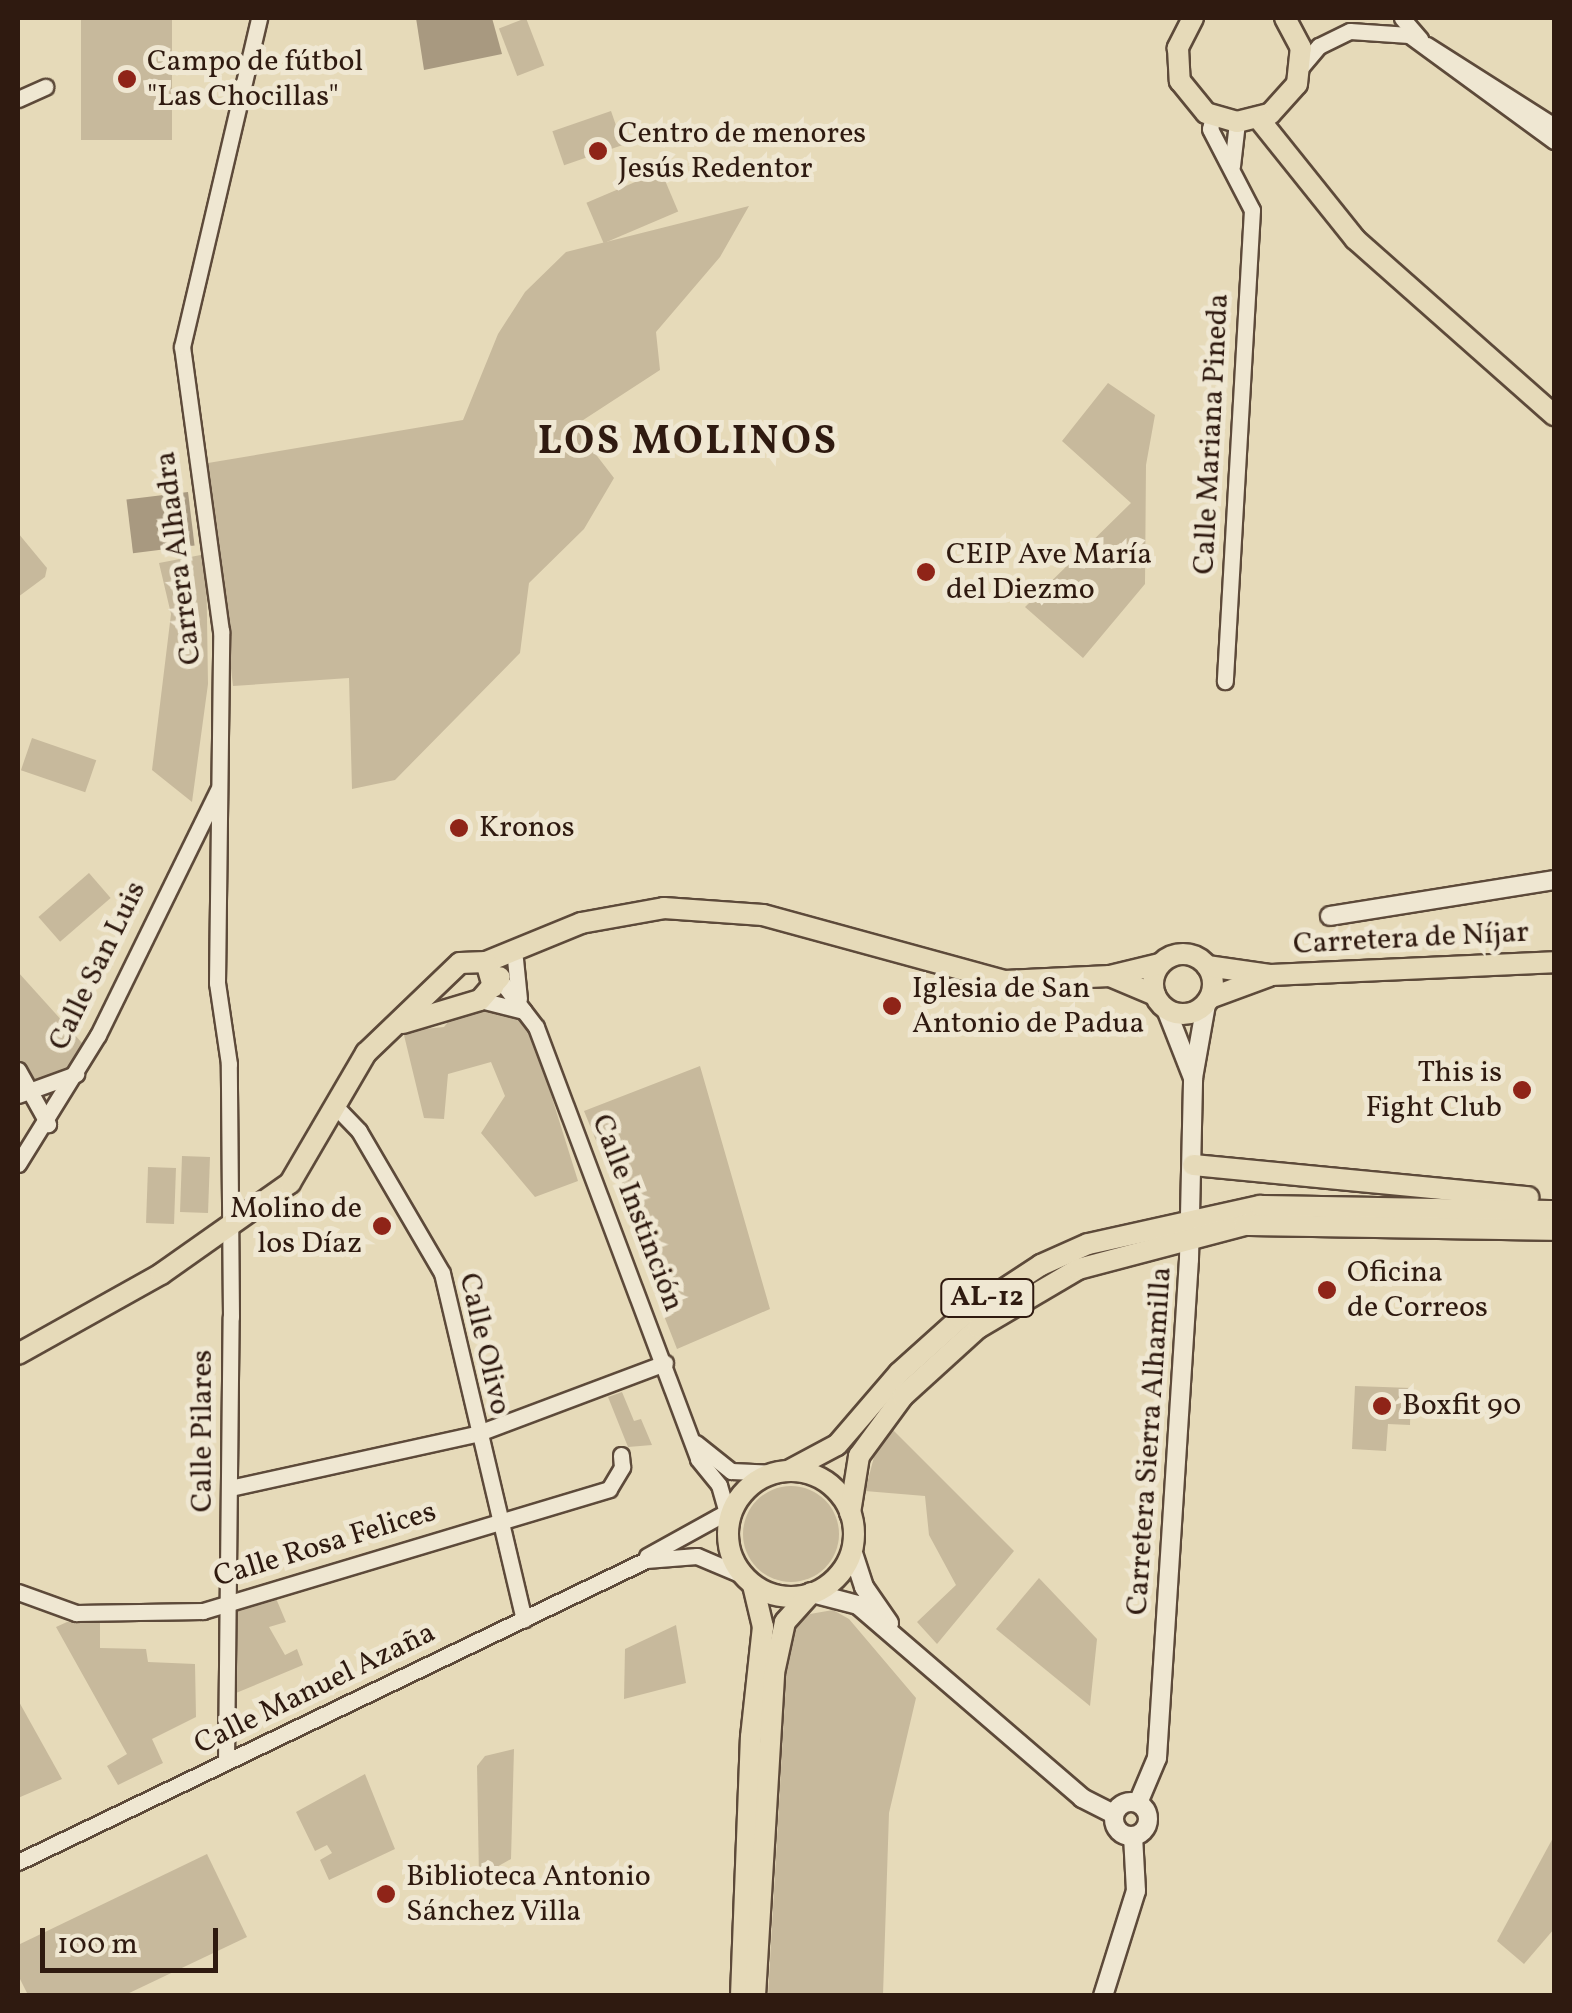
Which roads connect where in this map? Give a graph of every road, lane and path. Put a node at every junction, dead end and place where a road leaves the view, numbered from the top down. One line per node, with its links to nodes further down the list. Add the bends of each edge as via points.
1 (259, 18): 20 (street, Carrera Alhadra, via 182,347 222,631)
2 (1194, 18): 11 (main road, via 1180,38 1178,73 1188,95)
3 (1402, 18): 6 (street)
4 (1290, 25): 5 (street); 7 (main road)
5 (1331, 39): 6 (street, via 1375,29); 7 (street)
6 (1422, 43): 14 (street, via 1470,67); 15 (street, via 1447,68)
7 (1302, 66): 10 (main road)
8 (45, 86): 9 (street)
9 (18, 99)
10 (1288, 99): 12 (main road); 16 (main road)
11 (1213, 116): 13 (main road); 17 (street, Calle Mariana Pineda, via 1210,130)
12 (1259, 119): 13 (main road); 16 (main road)
13 (1237, 122): 17 (street, Calle Mariana Pineda, via 1230,148)
14 (1554, 126)
15 (1554, 141)
16 (1290, 158): 18 (main road, via 1381,265)
17 (1241, 193): 19 (street, Calle Mariana Pineda, via 1252,210)
18 (1554, 415)
19 (1225, 680)
20 (220, 787): 37 (street, Calle San Luis); 46 (street, Carrera Alhadra, via 216,983 230,1064)
21 (1554, 880): 22 (main road)
22 (1330, 916)
23 (532, 944): 24 (main road); 30 (main road, via 625,912 710,910 763,915 980,977); 31 (main road)
24 (515, 959): 31 (main road); 34 (street, Calle Instinción)
25 (1554, 962): 29 (main road, Carretera de Níjar)
26 (1160, 964): 27 (main road, via 1186,954); 30 (main road); 33 (main road)
27 (1207, 966): 29 (main road, Carretera de Níjar); 32 (main road)
28 (453, 970): 31 (main road, via 470,959); 31 (main road, via 454,990); 35 (main road)
29 (1271, 975): 32 (main road, Carretera de Níjar)
30 (1110, 976): 33 (main road)
31 (487, 983): 34 (street); 34 (street, Calle Instinción); 35 (main road)
32 (1208, 1001): 33 (main road, via 1187,1014); 38 (main road, Carretera Sierra Alhamilla)
33 (1160, 1002): 38 (main road, Carretera Sierra Alhamilla)
34 (522, 1007): 50 (street, Calle Instinción)
35 (398, 1024): 40 (main road, via 366,1053)
36 (18, 1070): 39 (street)
37 (76, 1074): 39 (street); 41 (street, Calle San Luis)
38 (1193, 1078): 43 (main road, Carretera Sierra Alhamilla)
39 (23, 1093): 41 (street)
40 (336, 1107): 46 (main road, via 290,1183); 51 (street, Calle Olivo, via 359,1131 442,1273)
41 (48, 1124): 42 (street, Calle San Luis)
42 (18, 1164)
43 (1194, 1165): 44 (main road); 47 (main road, Carretera Sierra Alhamilla)
44 (1554, 1199)
45 (1554, 1211): 47 (main road, AL-12, via 1306,1204)
46 (230, 1220): 49 (main road, via 161,1274); 55 (street, Calle Pilares)
47 (1190, 1226): 48 (main road, AL-12); 54 (main road, AL-12, via 1088,1244 994,1294 912,1359 837,1444); 56 (main road, AL-12, via 1078,1268 967,1336 871,1435 856,1464); 68 (main road, Carretera Sierra Alhamilla, via 1158,1758)
48 (1554, 1230)
49 (18, 1354)
50 (665, 1363): 51 (street); 52 (street, Calle Instinción)
51 (476, 1434): 55 (street); 58 (street, Calle Olivo)
52 (694, 1440): 54 (street, via 731,1470); 57 (street, Calle Instinción)
53 (621, 1455): 58 (street, Calle Rosa Felices, via 609,1489)
54 (782, 1472): 56 (main road, via 826,1482); 57 (main road, via 753,1484)
55 (230, 1488): 64 (street, Calle Pilares)
56 (850, 1512): 59 (main road)
57 (730, 1513): 60 (street, Calle Manuel Azaña); 61 (main road, via 730,1551)
58 (500, 1522): 64 (street, Calle Rosa Felices); 65 (street, Calle Olivo)
59 (852, 1550): 63 (main road, via 835,1579); 66 (main road, via 864,1587)
60 (636, 1564): 61 (street, Calle Manuel Azaña, via 692,1556); 65 (street, Calle Manuel Azaña)
61 (748, 1580): 63 (main road, via 781,1596); 72 (main road, via 763,1627 750,1737)
62 (18, 1592): 64 (street, Calle Rosa Felices, via 64,1612 92,1614 198,1612)
63 (812, 1593): 66 (main road, via 853,1602); 73 (main road, via 785,1622 774,1673)
64 (229, 1601): 67 (street, Calle Pilares)
65 (524, 1619): 67 (street, Calle Manuel Azaña)
66 (900, 1640): 69 (main road, via 1082,1798)
67 (226, 1762): 71 (street, Calle Manuel Azaña)
68 (1138, 1804): 69 (main road, via 1124,1804); 70 (main road, via 1148,1819)
69 (1114, 1814): 70 (main road, via 1116,1828)
70 (1133, 1836): 74 (main road, via 1136,1891)
71 (18, 1862)
72 (741, 1996)
73 (755, 1996)
74 (1102, 1996)

